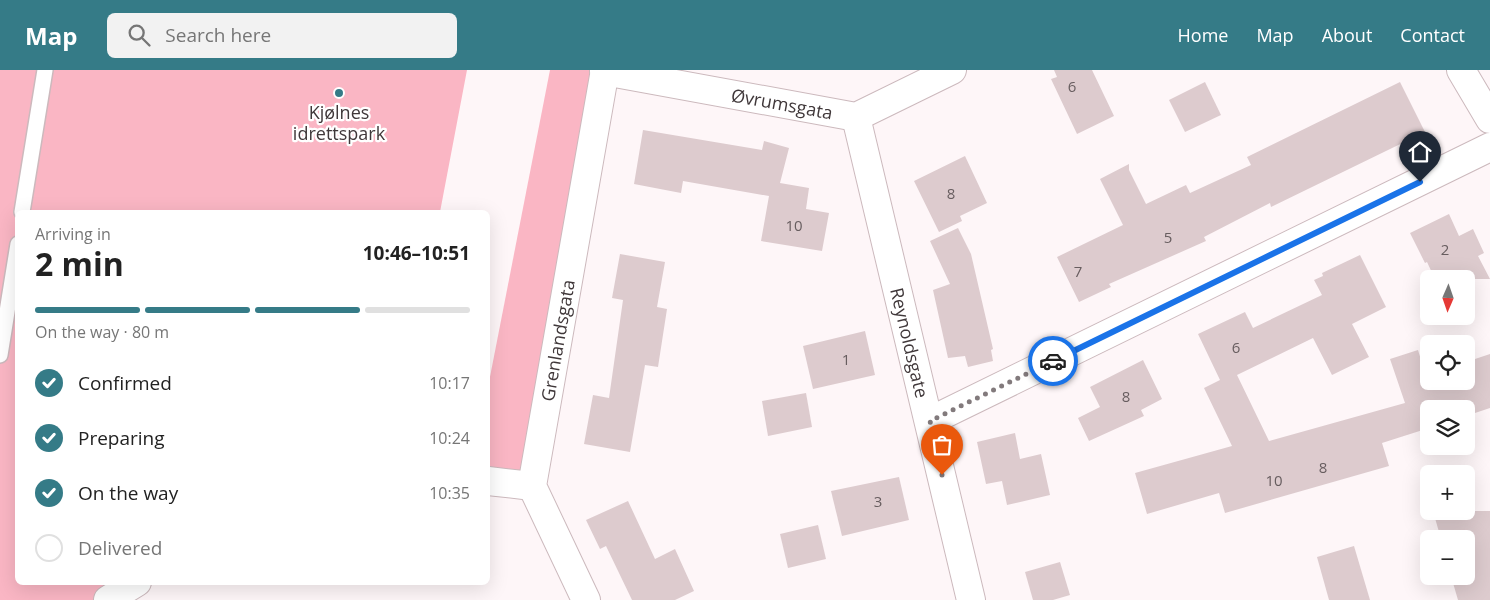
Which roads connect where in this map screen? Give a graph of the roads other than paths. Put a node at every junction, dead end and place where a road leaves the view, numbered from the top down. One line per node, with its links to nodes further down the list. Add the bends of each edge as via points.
1 (45, 70): 8 (lane)
2 (604, 70): 5 (street, Øvrumsgata); 13 (street, Grenlandsgata)
3 (952, 70): 5 (street, Øvrumsgata)
4 (1461, 70): 6 (street)
5 (856, 117): 11 (street, Reynoldsgate)
6 (1490, 119)
7 (1490, 148): 11 (street)
8 (22, 210)
9 (15, 262): 10 (lane)
10 (0, 355)
11 (930, 421): 17 (street, Reynoldsgate)
12 (490, 481): 13 (street)
13 (532, 486): 16 (street)
14 (132, 585): 15 (street)
15 (108, 600)
16 (586, 600)
17 (971, 600)

